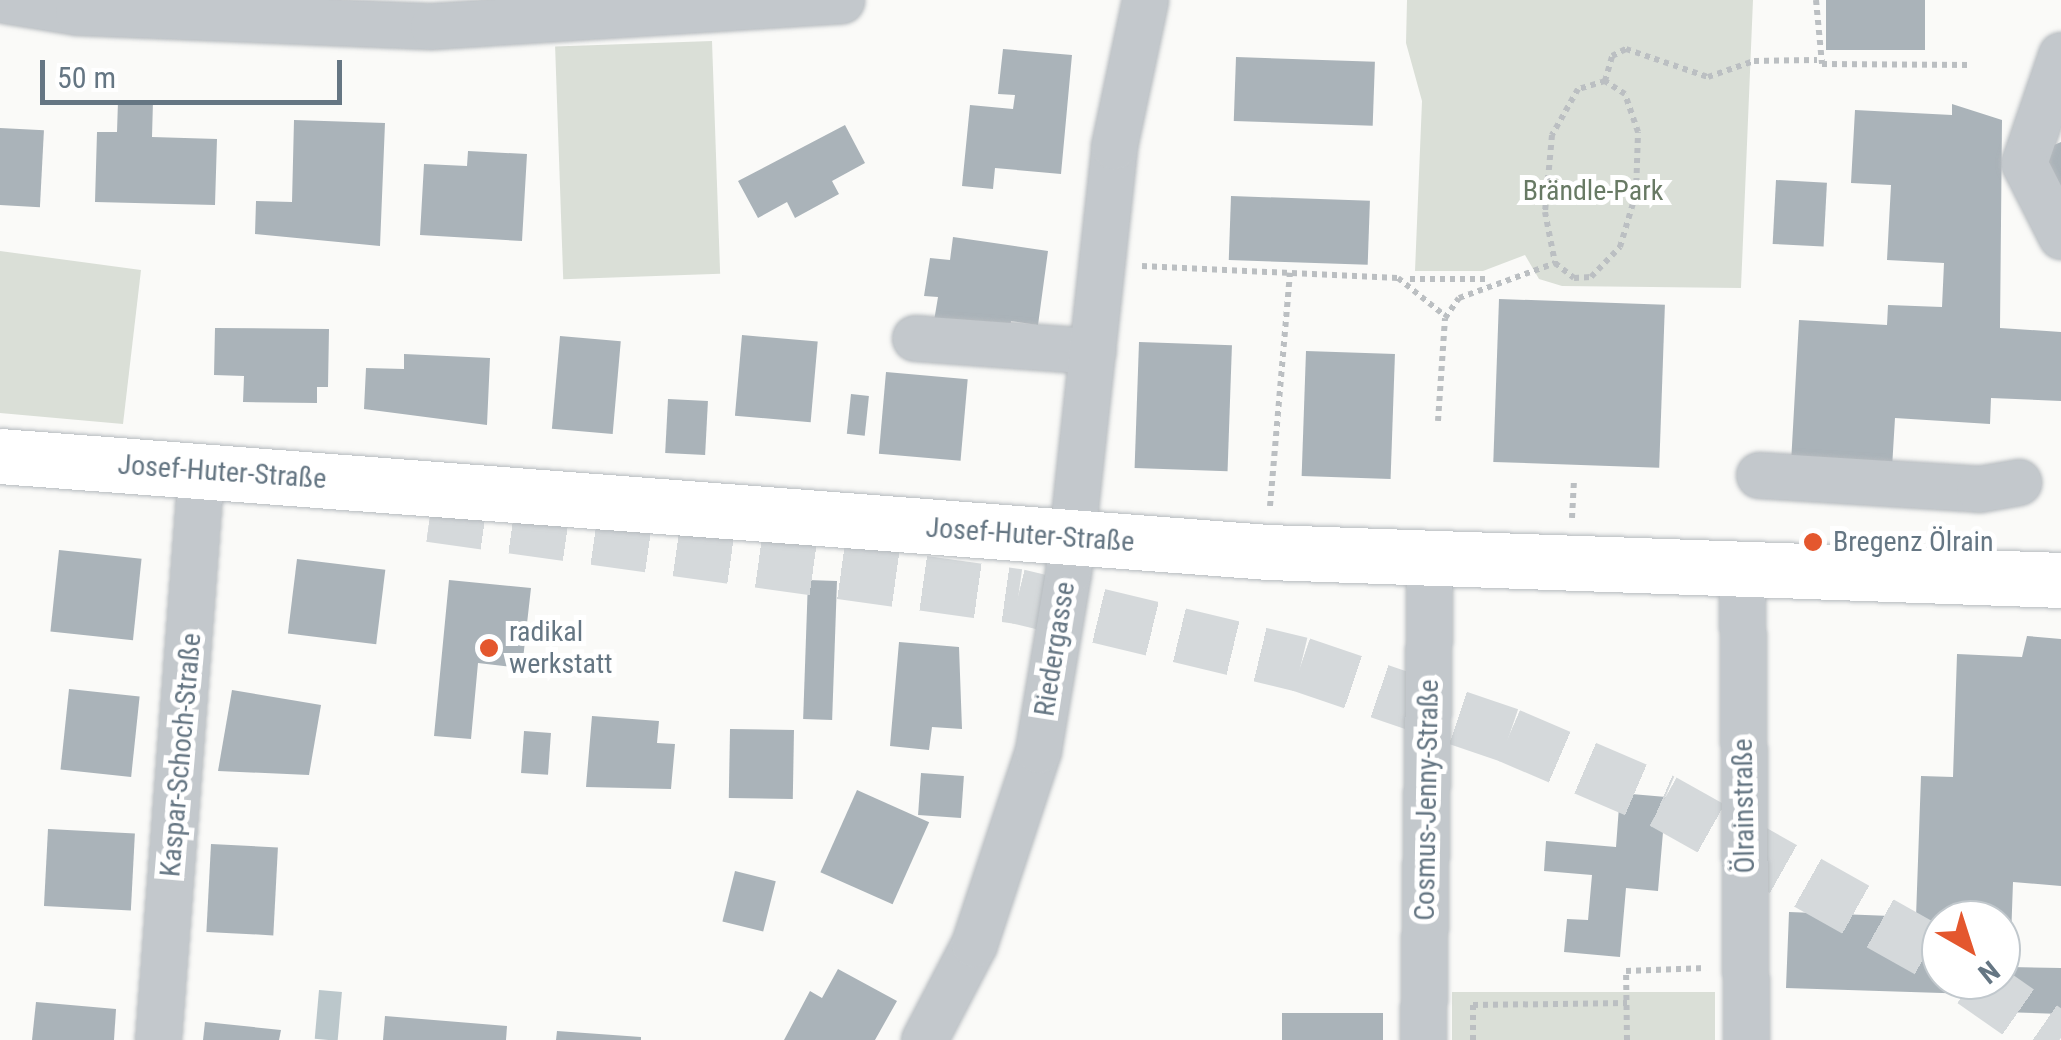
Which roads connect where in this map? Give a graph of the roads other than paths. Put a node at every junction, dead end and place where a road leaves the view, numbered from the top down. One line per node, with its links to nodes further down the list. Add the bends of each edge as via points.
1 (5, 0): 4 (street, via 78,12 432,26)
2 (841, 0): 4 (street)
3 (1145, 0): 8 (street, Riedergasse)
4 (786, 5)
5 (2061, 56): 6 (street, via 2024,162)
6 (2061, 236)
7 (915, 338): 8 (street)
8 (1093, 351): 13 (street, Riedergasse)
9 (0, 456): 10 (main road, Josef-Huter-Straße)
10 (200, 470): 13 (main road, Josef-Huter-Straße); 17 (street, Kaspar-Schoch-Straße)
11 (1759, 474): 12 (street, via 1980,489)
12 (2018, 482)
13 (1072, 539): 14 (main road, Josef-Huter-Straße); 18 (street, Riedergasse, via 1038,750 1010,846 974,944)
14 (1430, 561): 15 (main road, Josef-Huter-Straße); 19 (street, Cosmus-Jenny-Straße)
15 (1742, 572): 16 (main road, Josef-Huter-Straße); 20 (street, Ölrainstraße)
16 (2061, 580)
17 (158, 1040)
18 (924, 1040)
19 (1424, 1040)
20 (1746, 1040)

